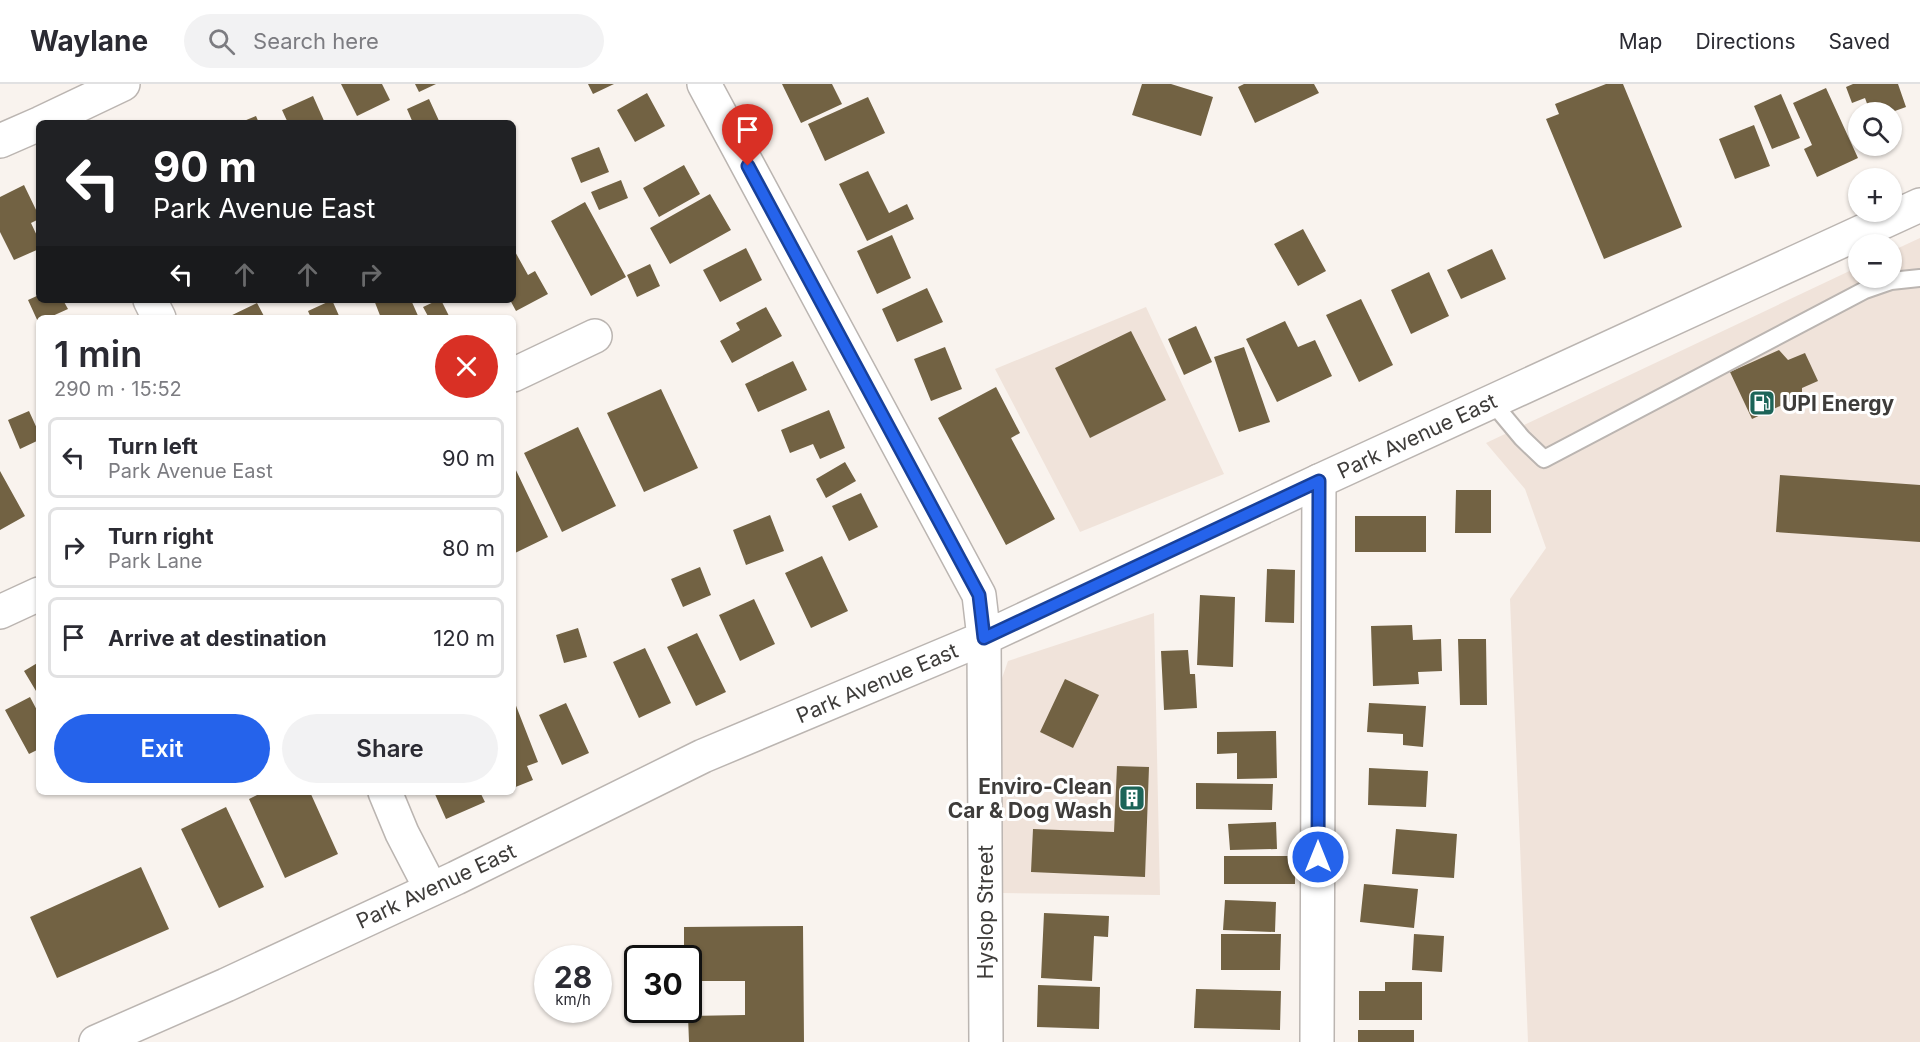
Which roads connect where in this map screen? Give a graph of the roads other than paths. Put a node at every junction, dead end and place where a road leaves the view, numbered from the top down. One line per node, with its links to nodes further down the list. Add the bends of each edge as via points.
1 (123, 84): 3 (main road)
2 (704, 84): 18 (main road, Hyslop Street, via 979,595)
3 (54, 120)
4 (36, 127): 5 (main road)
5 (0, 141)
6 (1920, 205): 7 (main road, Park Avenue East)
7 (1879, 234)
8 (1848, 248): 14 (main road, Park Avenue East)
9 (1920, 278): 10 (lane)
10 (1902, 279)
11 (1869, 288): 14 (lane, via 1544,459)
12 (595, 336): 13 (main road)
13 (516, 374)
14 (1492, 402): 15 (main road, Park Avenue East)
15 (1319, 481): 18 (main road, Park Avenue East); 23 (main road)
16 (36, 595): 17 (main road)
17 (0, 612)
18 (984, 638): 20 (main road, Park Avenue East, via 703,756); 22 (main road, Hyslop Street)
19 (387, 795): 20 (main road)
20 (431, 890): 21 (main road, Park Avenue East)
21 (96, 1042)
22 (986, 1042)
23 (1317, 1042)

